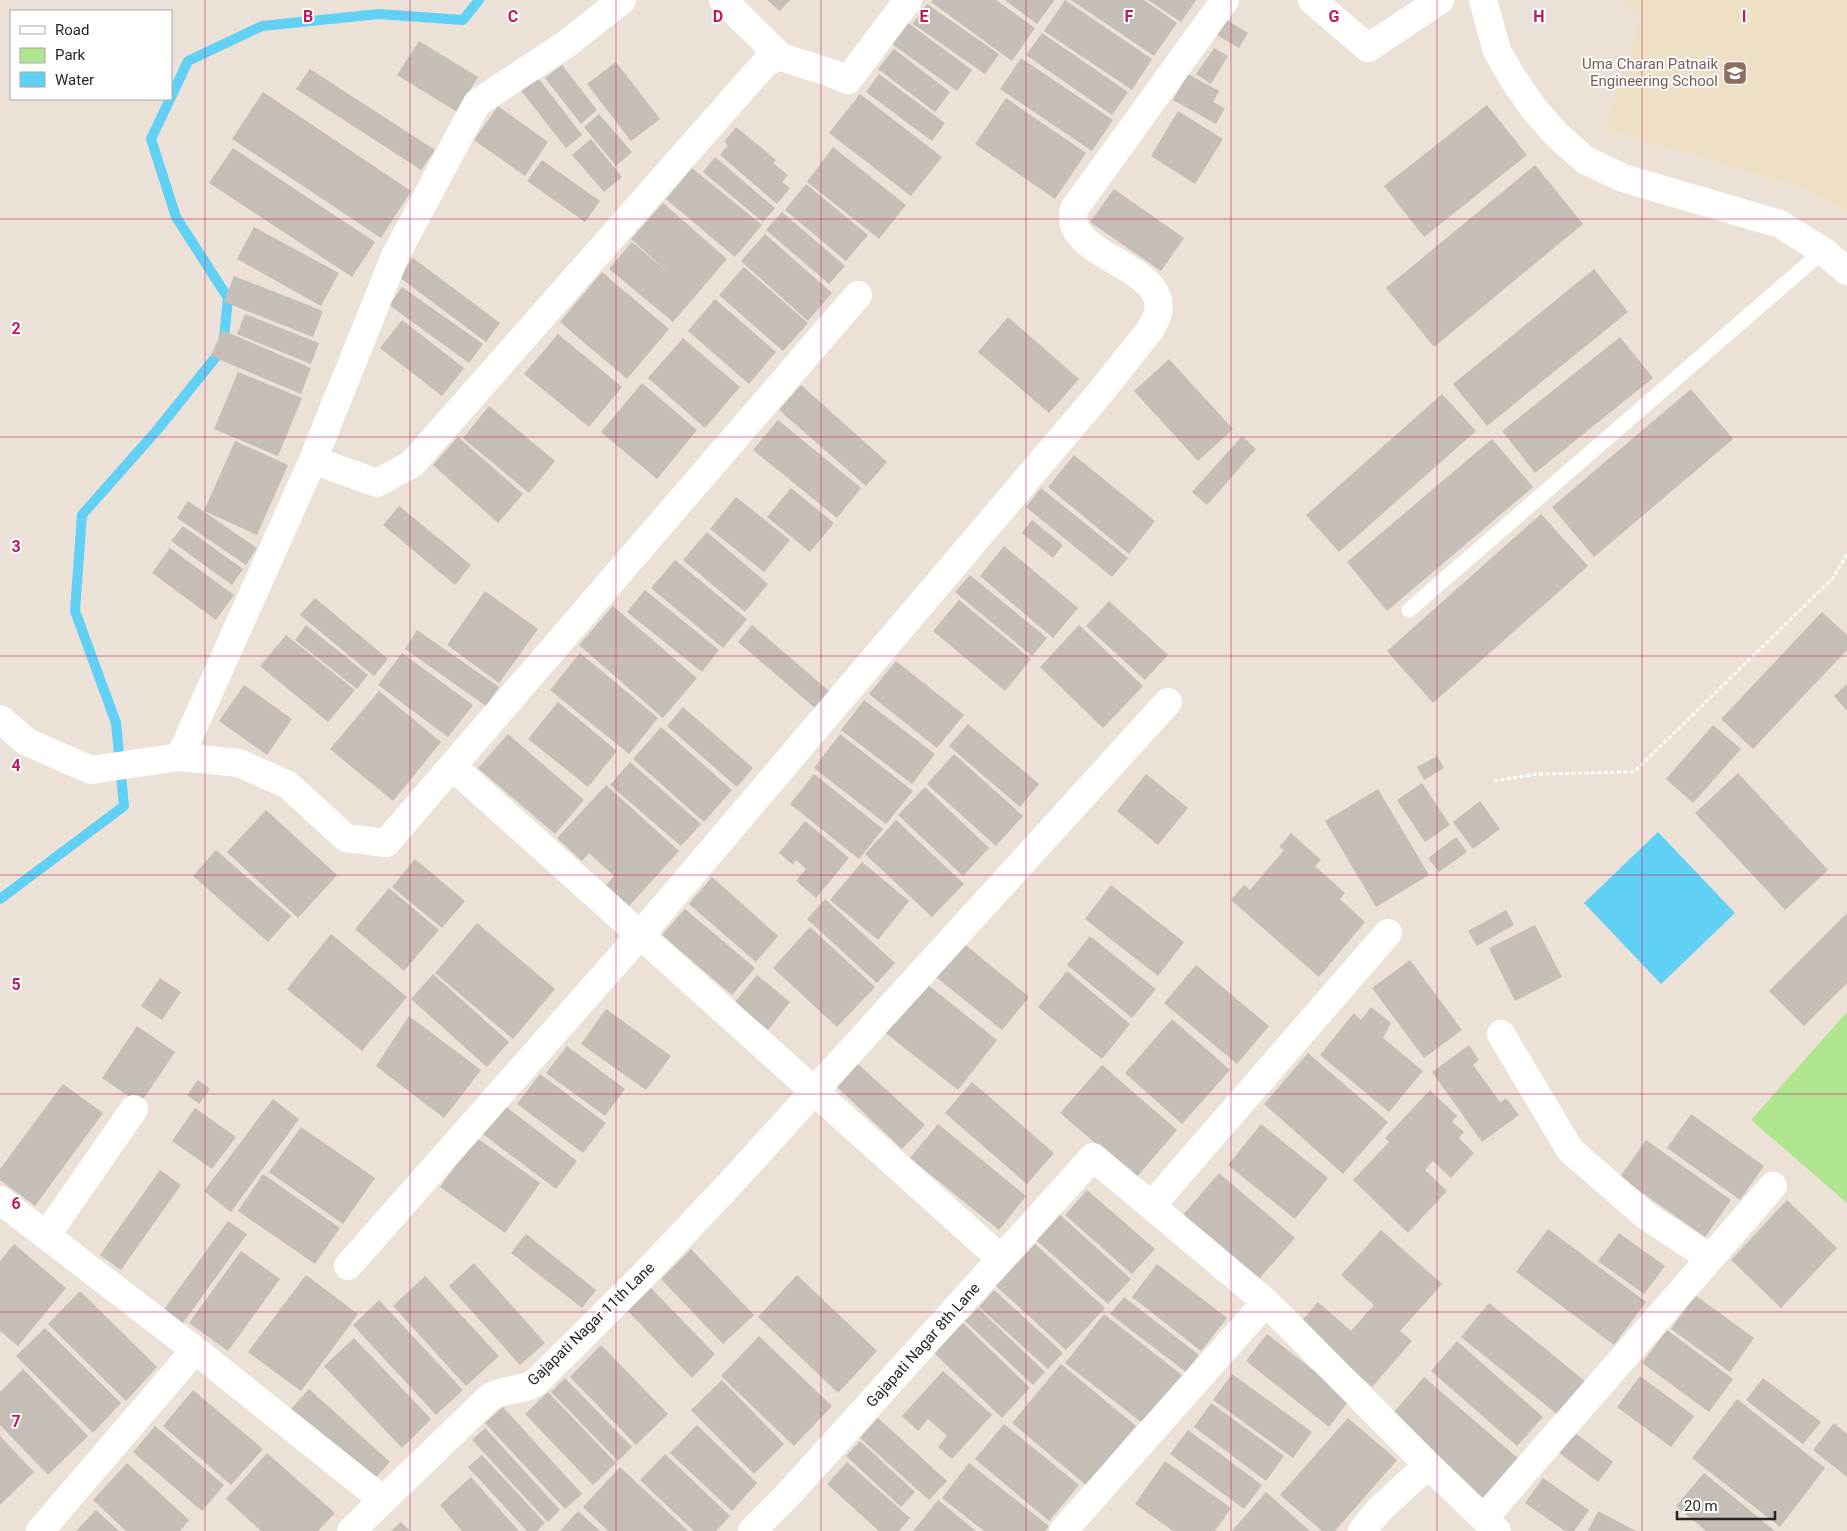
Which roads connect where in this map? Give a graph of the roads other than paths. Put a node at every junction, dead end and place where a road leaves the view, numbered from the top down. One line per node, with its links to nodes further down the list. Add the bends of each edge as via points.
1 (622, 0): 12 (street, via 566,45 477,103 395,256)
2 (723, 0): 8 (street)
3 (908, 0): 8 (street, via 848,80)
4 (1225, 0): 19 (street, via 1074,209 1072,218 1073,226 1083,239 1150,284 1160,308 1157,320 1100,393)
5 (1312, 0): 6 (street, via 1368,48)
6 (1440, 0)
7 (1483, 0): 9 (street, via 1497,51 1514,80 1557,135 1585,160 1623,178 1780,224)
8 (782, 57): 12 (street, via 767,61 412,464 377,482)
9 (1823, 251): 10 (street); 13 (lane)
10 (1847, 270)
11 (858, 295): 17 (street)
12 (313, 460): 16 (street)
13 (1409, 610)
14 (1168, 702): 21 (street, Gajapati Nagar 11th Lane)
15 (0, 719): 16 (street, via 27,742 91,770)
16 (180, 757): 17 (street, via 239,762 288,785 346,838 386,843)
17 (452, 766): 19 (street)
18 (1388, 933): 25 (street)
19 (641, 934): 21 (street); 29 (street)
20 (1501, 1034): 27 (street, via 1570,1150 1645,1215)
21 (813, 1091): 28 (street); 33 (street, Gajapati Nagar 11th Lane, via 640,1279 534,1383 527,1388 498,1392 490,1397)
22 (134, 1109): 26 (street)
23 (1773, 1186): 27 (street)
24 (0, 1200): 26 (street)
25 (1150, 1206): 28 (street, Gajapati Nagar 8th Lane, via 1093,1157); 30 (street)
26 (46, 1236): 31 (street)
27 (1710, 1258): 34 (street)
28 (1001, 1259): 37 (street, Gajapati Nagar 8th Lane)
29 (348, 1266)
30 (1266, 1302): 32 (street); 38 (street)
31 (195, 1350): 33 (street); 35 (street)
32 (1428, 1465): 34 (street); 39 (street, via 1379,1510)
33 (383, 1500): 36 (street, Gajapati Nagar 11th Lane)
34 (1490, 1525)
35 (40, 1531)
36 (351, 1531)
37 (752, 1531)
38 (1063, 1531)
39 (1362, 1531)

